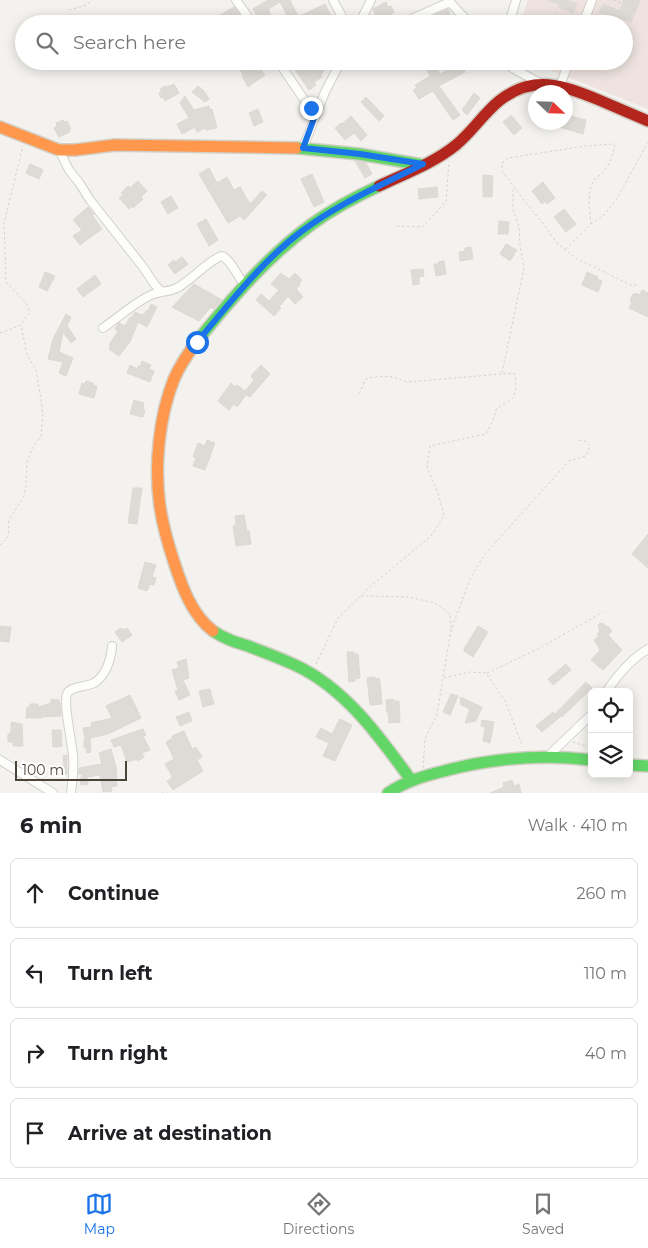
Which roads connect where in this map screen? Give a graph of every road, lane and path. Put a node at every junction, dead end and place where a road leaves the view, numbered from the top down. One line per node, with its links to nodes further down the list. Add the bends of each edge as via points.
1 (92, 0): 9 (path, via 87,6)
2 (236, 0): 13 (street)
3 (333, 0): 14 (street)
4 (371, 0): 15 (street)
5 (516, 0): 18 (street)
6 (592, 0): 11 (street)
7 (614, 0): 10 (path)
8 (449, 1): 16 (street); 17 (street)
9 (69, 10)
10 (638, 10)
11 (587, 12): 20 (street); 21 (path)
12 (555, 13): 19 (path)
13 (247, 15)
14 (341, 15)
15 (363, 15)
16 (419, 15)
17 (462, 15)
18 (512, 15)
19 (559, 15)
20 (586, 15)
21 (595, 15)
22 (284, 70): 30 (street)
23 (336, 70): 30 (street)
24 (516, 70): 26 (street)
25 (566, 70): 28 (street)
26 (540, 83): 27 (street); 37 (street, via 512,92 500,100)
27 (553, 85)
28 (560, 85)
29 (573, 91): 31 (street)
30 (316, 113): 35 (street)
31 (648, 121)
32 (0, 127): 33 (street)
33 (26, 136): 36 (street); 46 (path, via 4,223 6,282 27,304 30,312)
34 (648, 142): 40 (path, via 618,198 604,215)
35 (303, 148): 36 (street, via 144,144); 38 (street)
36 (59, 150): 45 (street, via 90,200)
37 (450, 150): 38 (street); 41 (path, via 446,202 422,227)
38 (423, 164): 44 (street, via 368,190 303,230)
39 (513, 186): 40 (path, via 502,171 502,163 508,158 613,144 610,163 595,179 590,190); 42 (path); 49 (path, via 513,210 519,227 524,268)
40 (591, 224): 42 (path)
41 (397, 226)
42 (565, 250): 43 (path, via 633,286)
43 (638, 284)
44 (245, 285): 45 (street, via 226,258 221,256 184,284); 58 (street, via 197,342 174,378 162,428 158,478 160,510 182,586 204,623 223,638 283,659)
45 (162, 292): 47 (street, via 149,296)
46 (21, 325): 48 (path); 52 (path, via 27,354 38,378 43,415 41,436 27,462 24,496 9,520 8,537)
47 (104, 328)
48 (0, 333)
49 (502, 373): 50 (path, via 407,382 393,376 380,376 366,379); 53 (path, via 514,372 513,397 496,409 486,434 430,446 427,468 444,516 431,536)
50 (358, 396)
51 (579, 440): 55 (path, via 590,446 586,456 569,461 485,554 471,577)
52 (0, 545)
53 (361, 596): 55 (path, via 409,597 435,603 450,614); 58 (path, via 338,618)
54 (604, 612): 59 (path, via 536,650)
55 (451, 630): 60 (path)
56 (112, 646): 73 (street, via 108,666 99,680 71,689 66,696 73,755)
57 (648, 649): 61 (street)
58 (311, 673): 71 (street, via 328,684)
59 (486, 673): 60 (path, via 470,672); 65 (path, via 505,701)
60 (443, 678): 71 (path, via 437,714 425,739)
61 (609, 688)
62 (588, 718): 63 (street)
63 (565, 739): 64 (path); 66 (street)
64 (588, 747)
65 (527, 757): 66 (street); 71 (street, via 487,761)
66 (547, 757): 68 (street)
67 (0, 760): 72 (street)
68 (588, 760)
69 (633, 765): 70 (street)
70 (648, 766)
71 (416, 778): 74 (street)
72 (53, 793)
73 (71, 793)
74 (388, 793)

